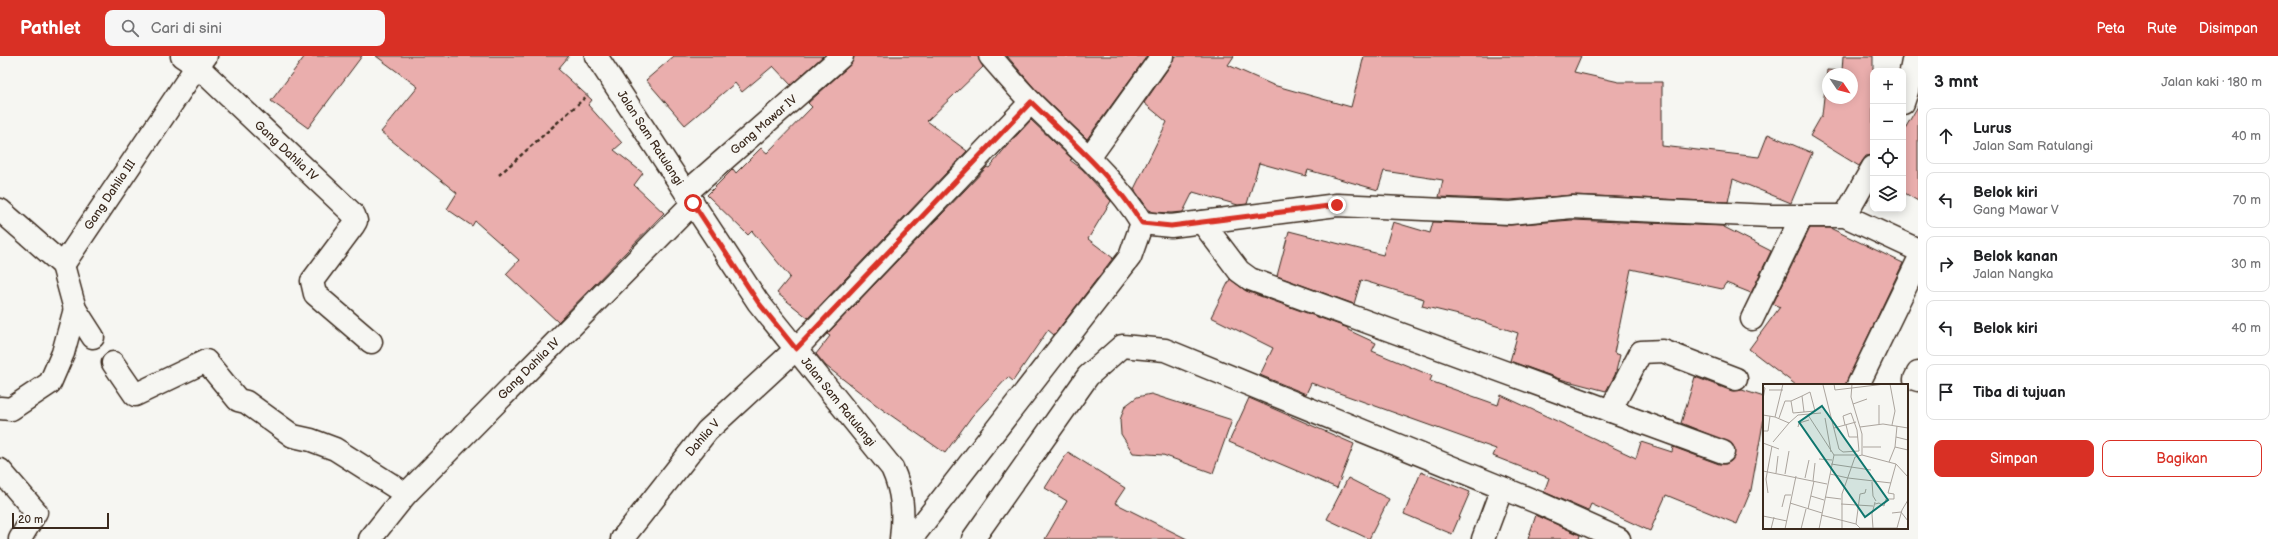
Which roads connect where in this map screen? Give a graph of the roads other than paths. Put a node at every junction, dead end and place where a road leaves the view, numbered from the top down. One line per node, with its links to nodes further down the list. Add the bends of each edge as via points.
1 (842, 56): 11 (street, Gang Mawar IV)
2 (990, 56): 8 (street)
3 (1162, 56): 9 (street)
4 (1914, 56): 7 (street)
5 (195, 59): 19 (street, Gang Dahlia III); 23 (street, Gang Dahlia IV, via 354,215 356,221 312,281 312,286 315,294)
6 (605, 63): 11 (street, Jalan Sam Ratulangi)
7 (1906, 94)
8 (1031, 102): 9 (street); 24 (street, Dahlia V)
9 (1088, 158): 16 (street, via 1130,204)
10 (1870, 172): 14 (street)
11 (689, 198): 24 (street, Jalan Sam Ratulangi, via 758,302); 35 (street, Gang Dahlia IV)
12 (0, 210): 19 (street)
13 (1802, 216): 14 (street); 15 (street, via 1572,207 1510,213 1337,205); 21 (street)
14 (1845, 216): 17 (street)
15 (1202, 222): 16 (street, via 1171,226); 31 (street, via 1239,271 1250,279)
16 (1142, 223): 40 (street, via 1130,257)
17 (1918, 250)
18 (1918, 261): 29 (street)
19 (63, 265): 20 (street)
20 (75, 309): 22 (street); 30 (street, via 64,353 50,383 11,409)
21 (1752, 319)
22 (93, 337)
23 (371, 342)
24 (796, 349): 38 (street, Dahlia V, via 707,431); 39 (street, Jalan Sam Ratulangi, via 892,468 903,500)
25 (113, 363): 35 (street, via 135,395 206,361 238,400 246,402 293,436 335,449)
26 (1918, 373): 28 (street, via 1915,378)
27 (1736, 379): 31 (street, via 1663,351 1641,352)
28 (1918, 380)
29 (1858, 384)
30 (0, 408)
31 (1610, 411): 32 (street)
32 (1722, 452)
33 (0, 470): 36 (street, via 36,512)
34 (1502, 488): 41 (street, via 1165,350 1122,346 1088,376); 42 (street); 43 (street)
35 (406, 494): 37 (street, Gang Dahlia IV)
36 (20, 539)
37 (370, 539)
38 (622, 539)
39 (901, 539)
40 (911, 539)
41 (973, 539)
42 (1483, 539)
43 (1619, 539)

